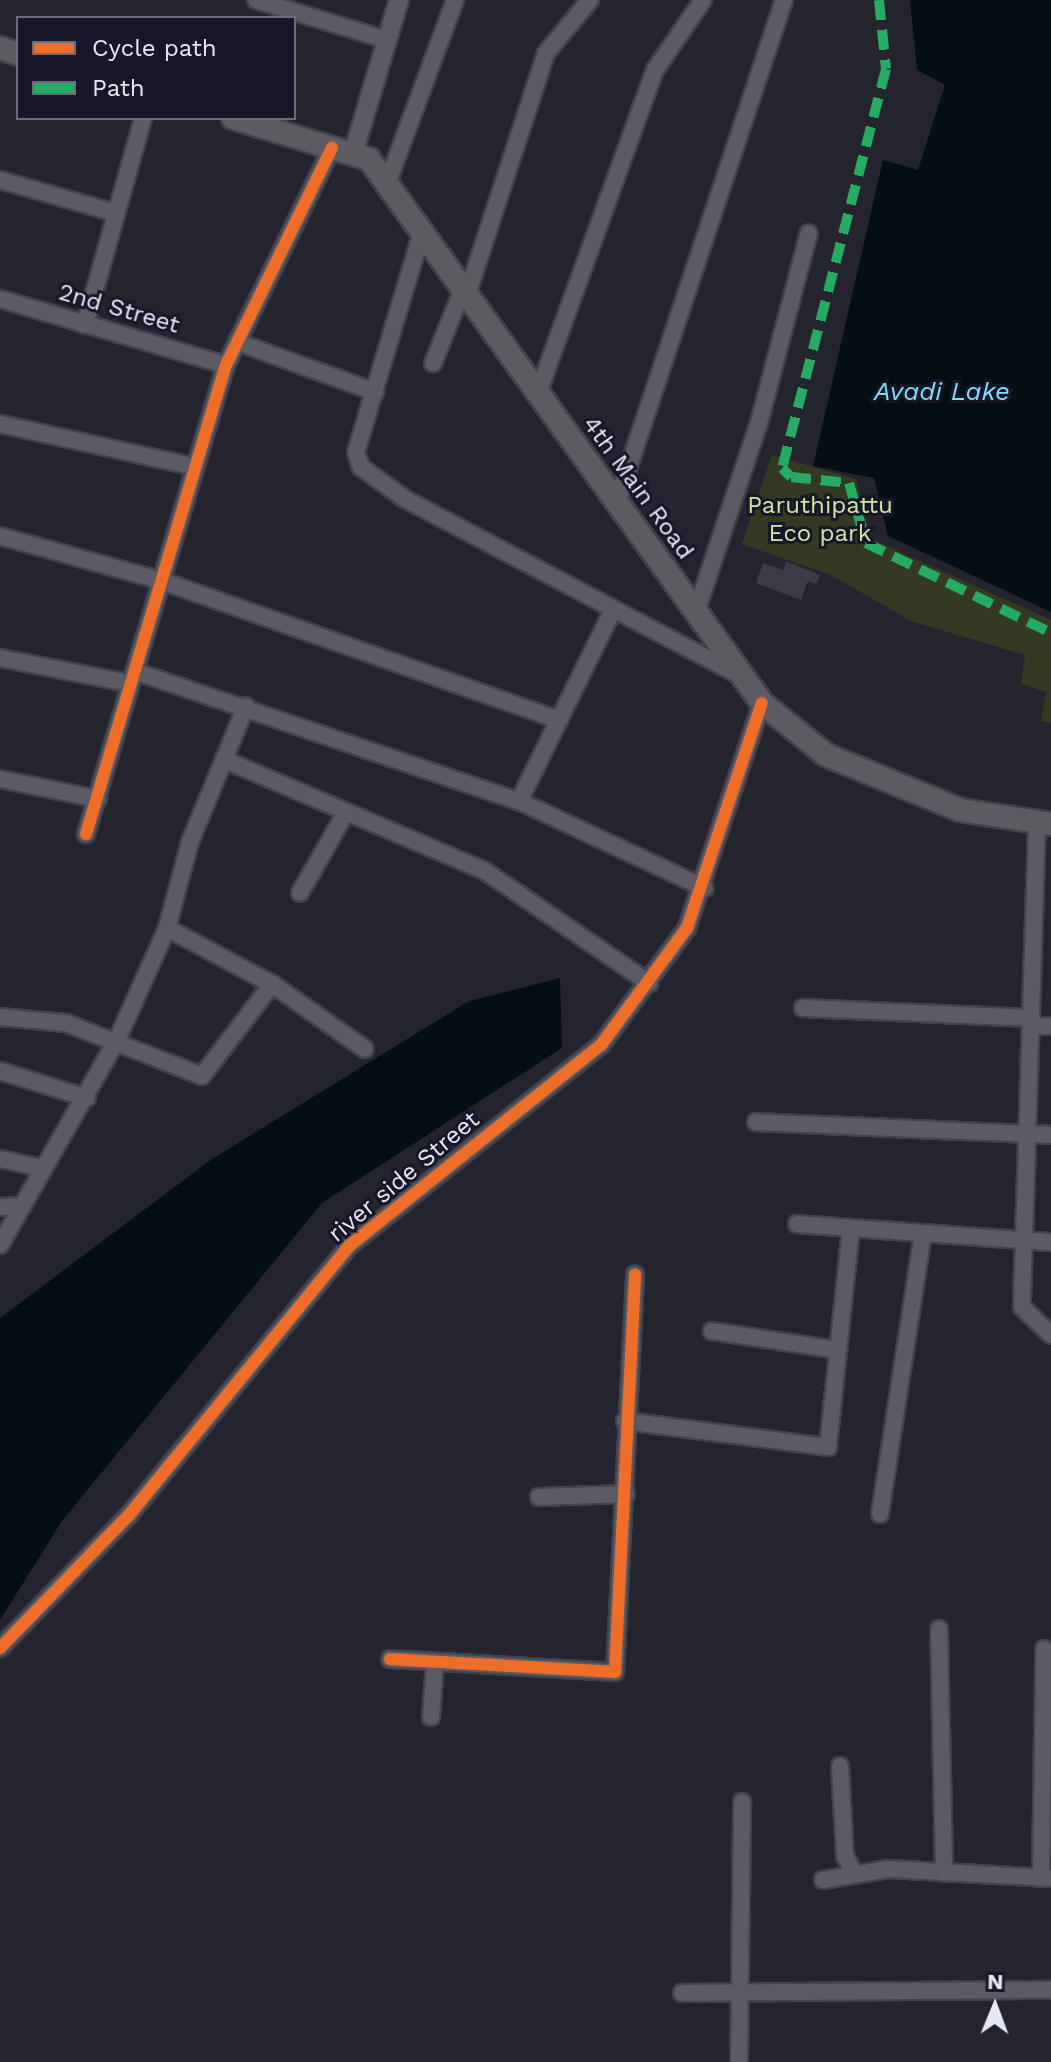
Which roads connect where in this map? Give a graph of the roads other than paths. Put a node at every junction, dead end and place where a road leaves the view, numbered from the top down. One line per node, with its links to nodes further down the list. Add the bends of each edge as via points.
1 (256, 0): 7 (street)
2 (399, 0): 7 (street)
3 (455, 0): 12 (street)
4 (590, 0): 16 (street, via 546,53)
5 (703, 0): 23 (street, via 655,70)
6 (784, 0): 26 (street)
7 (387, 40): 10 (street)
8 (142, 120): 13 (street)
9 (240, 120): 10 (main road, 4th Main Road)
10 (343, 151): 12 (main road, 4th Main Road, via 369,159); 19 (street)
11 (0, 180): 13 (street)
12 (387, 184): 14 (main road, 4th Main Road)
13 (116, 213): 18 (street)
14 (422, 232): 16 (main road, 4th Main Road); 22 (street)
15 (809, 233): 30 (street, via 755,437)
16 (465, 292): 20 (street); 23 (main road, 4th Main Road)
17 (0, 299): 18 (street, 2nd Street)
18 (85, 325): 21 (street, 2nd Street)
19 (237, 342): 21 (street); 22 (street)
20 (433, 363)
21 (226, 365): 25 (street)
22 (375, 392): 29 (street, via 356,452 361,467)
23 (538, 393): 26 (main road, 4th Main Road)
24 (0, 424): 25 (street)
25 (191, 466): 28 (street)
26 (617, 502): 30 (main road, 4th Main Road)
27 (0, 536): 28 (street)
28 (162, 581): 33 (street); 36 (street)
29 (613, 610): 32 (street); 36 (street)
30 (696, 612): 32 (main road, 4th Main Road)
31 (0, 658): 33 (street)
32 (743, 677): 34 (main road, 4th Main Road)
33 (133, 678): 35 (street); 39 (street)
34 (762, 703): 42 (main road, 4th Main Road, via 826,755 960,810); 44 (street, river side Street)
35 (246, 706): 37 (street); 40 (street)
36 (559, 720): 40 (street)
37 (225, 760): 41 (street); 46 (street, via 190,842)
38 (0, 779): 39 (street)
39 (98, 799): 43 (street)
40 (519, 801): 44 (street)
41 (346, 812): 45 (street); 48 (street, via 485,871)
42 (1044, 823): 47 (street)
43 (86, 834)
44 (705, 888): 48 (street, river side Street)
45 (300, 893)
46 (167, 928): 49 (street); 54 (street)
47 (1043, 933): 52 (street)
48 (649, 983): 80 (street, river side Street, via 601,1045 349,1246 129,1515)
49 (272, 984): 54 (street, via 202,1076); 55 (street)
50 (803, 1008): 52 (street)
51 (0, 1017): 54 (street, via 66,1023)
52 (1032, 1022): 53 (street); 59 (street)
53 (1051, 1026)
54 (117, 1040): 57 (street)
55 (365, 1049)
56 (0, 1071): 57 (street)
57 (87, 1098): 62 (street)
58 (756, 1122): 59 (street)
59 (1029, 1135): 60 (street); 68 (street)
60 (1051, 1135)
61 (0, 1159): 62 (street)
62 (42, 1168): 63 (street)
63 (23, 1206): 64 (street); 70 (street)
64 (0, 1207)
65 (797, 1224): 66 (street)
66 (851, 1228): 67 (street); 74 (street)
67 (923, 1234): 68 (street); 78 (street)
68 (1026, 1242): 69 (street); 73 (street, via 1022,1307)
69 (1051, 1242)
70 (0, 1245)
71 (635, 1275): 75 (street)
72 (712, 1331): 74 (street)
73 (1051, 1335)
74 (838, 1350): 75 (street, via 828,1447)
75 (625, 1421): 76 (street)
76 (626, 1494): 77 (street); 83 (street, via 615,1672)
77 (539, 1497)
78 (880, 1514)
79 (939, 1629): 87 (street)
80 (0, 1648)
81 (1044, 1649): 89 (street)
82 (390, 1659): 83 (street)
83 (435, 1662): 84 (street)
84 (431, 1717)
85 (840, 1766): 88 (street, via 845,1856)
86 (742, 1802): 93 (street)
87 (944, 1873): 88 (street); 89 (street)
88 (855, 1875): 90 (street)
89 (1046, 1878)
90 (823, 1880)
91 (1051, 1990): 93 (street)
92 (682, 1993): 93 (street)
93 (740, 1994): 94 (street)
94 (739, 2062)

